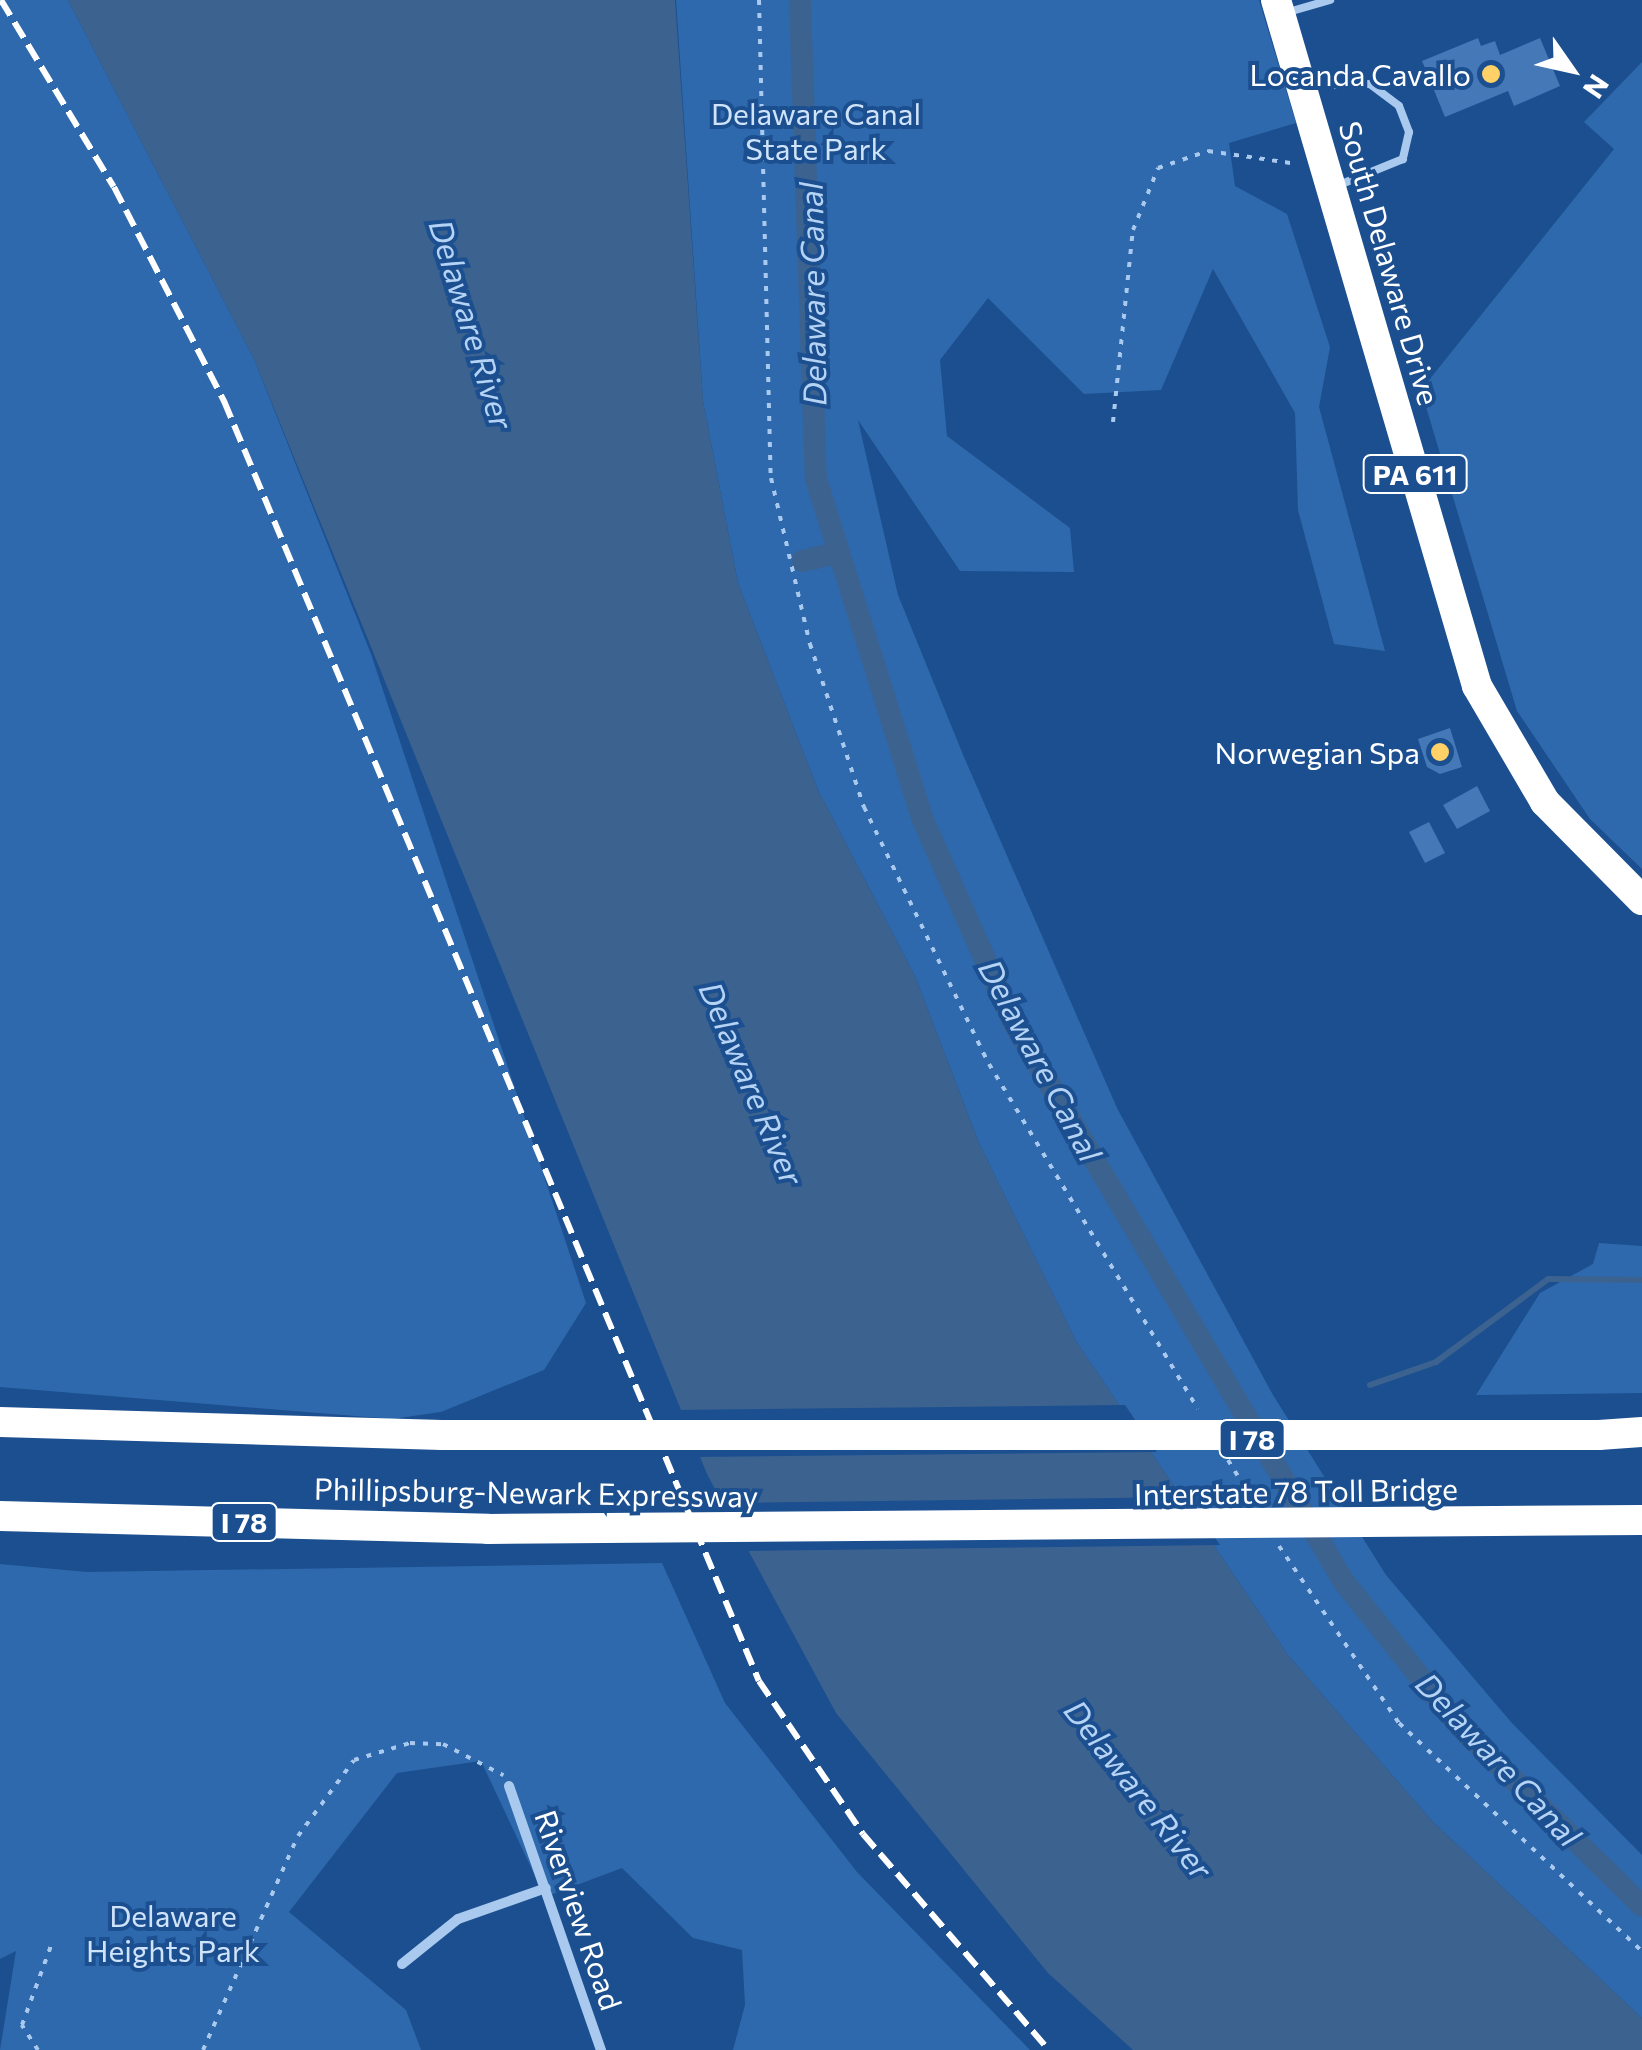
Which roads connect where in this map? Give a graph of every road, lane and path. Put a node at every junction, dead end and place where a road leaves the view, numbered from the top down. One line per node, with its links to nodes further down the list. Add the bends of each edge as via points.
1 (759, 0): 8 (path, via 771,478 810,644 864,807 989,1064)
2 (1330, 0): 3 (lane)
3 (1278, 7): 4 (highway, South Delaware Drive / PA 611)
4 (1303, 86): 5 (highway, South Delaware Drive / PA 611); 5 (lane, via 1370,84 1399,106 1409,132 1403,159)
5 (1329, 177): 6 (path, via 1208,151 1158,168 1133,230); 7 (highway, South Delaware Drive / PA 611, via 1486,707 1546,802)
6 (1113, 422)
7 (1642, 900)
8 (1200, 1412)
9 (0, 1422): 11 (highway, Phillipsburg-Newark Expressway / I 78, bridge, via 442,1435)
10 (1642, 1432): 11 (highway, Interstate 78 Toll Bridge / I 78, bridge)
11 (905, 1436)
12 (1220, 1445): 13 (path)
13 (1258, 1511)
14 (0, 1516): 17 (highway, Phillipsburg-Newark Expressway / I 78, bridge)
15 (1642, 1520): 17 (highway, Interstate 78 Toll Bridge / I 78, bridge)
16 (1268, 1528): 21 (path, via 1399,1723)
17 (952, 1530)
18 (510, 1786): 19 (street, Riverview Road); 24 (path, via 493,1766 443,1744 410,1743 354,1760 298,1836)
19 (546, 1888): 22 (street, via 458,1919); 25 (street, Riverview Road)
20 (52, 1943): 23 (path, via 22,2025)
21 (1642, 1951)
22 (402, 1964)
23 (38, 2050)
24 (202, 2050)
25 (601, 2050)

